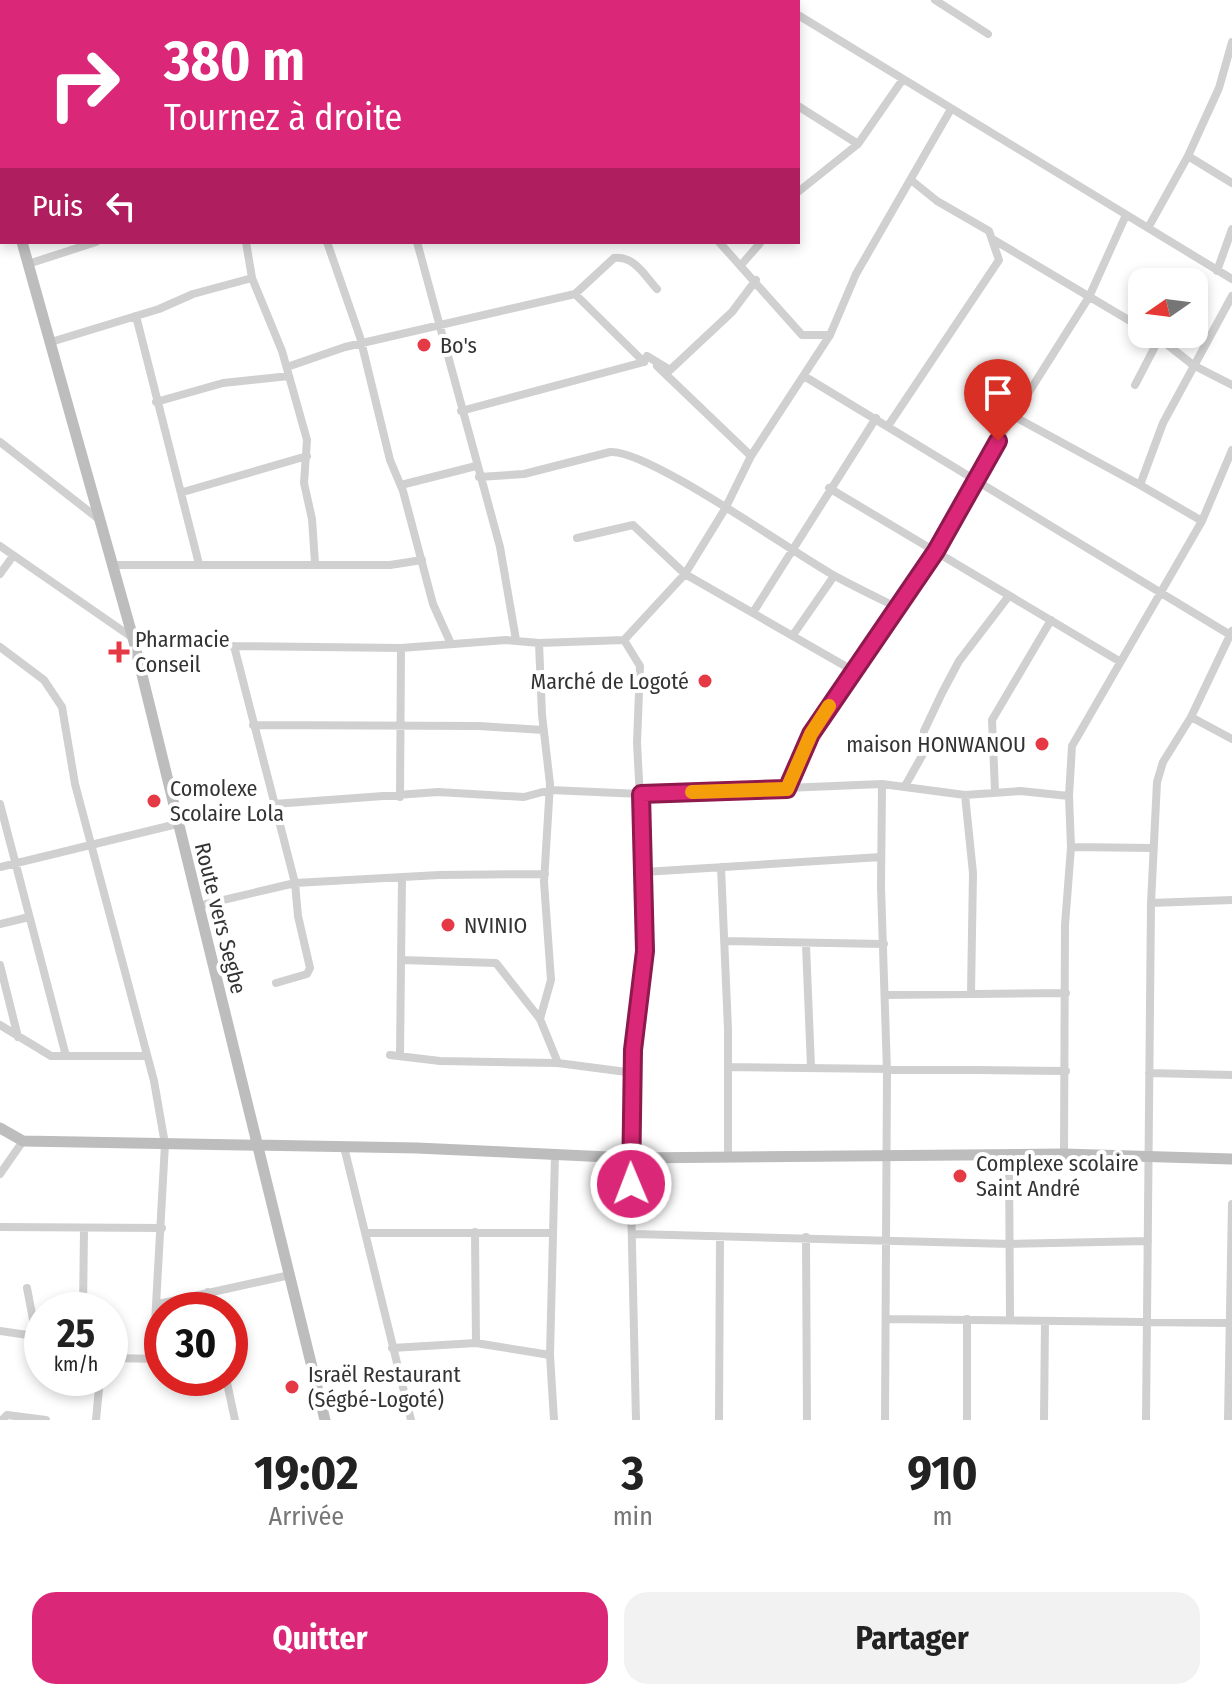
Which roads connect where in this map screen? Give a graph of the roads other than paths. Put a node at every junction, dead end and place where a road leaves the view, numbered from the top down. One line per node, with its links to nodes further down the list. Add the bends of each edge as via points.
1 (935, 0): 3 (street)
2 (800, 16): 5 (street)
3 (988, 34)
4 (1232, 42): 9 (street, via 1219,88)
5 (903, 79): 7 (street); 8 (street)
6 (800, 107): 8 (street)
7 (951, 109): 10 (street); 13 (street)
8 (858, 144): 12 (street)
9 (1188, 156): 11 (street); 14 (street)
10 (911, 180): 16 (street, via 989,231); 37 (street, via 856,274)
11 (1232, 183)
12 (800, 190)
13 (1126, 215): 14 (street); 33 (street)
14 (1148, 228): 26 (street)
15 (1232, 229): 26 (street)
16 (993, 240): 33 (street); 52 (street, via 999,260)
17 (23, 244): 24 (street, Route vers Segbe)
18 (90, 244): 24 (street)
19 (246, 244): 27 (street)
20 (328, 244): 39 (street)
21 (418, 244): 36 (street)
22 (721, 244): 25 (street)
23 (759, 244): 25 (street)
24 (28, 264): 38 (street, Route vers Segbe)
25 (742, 264): 29 (street)
26 (1217, 271): 28 (street)
27 (252, 278): 34 (street); 44 (street)
28 (1232, 279)
29 (756, 280): 37 (street, via 802,335); 42 (street, via 732,312 670,370)
30 (657, 289): 31 (street, via 636,264 621,257)
31 (575, 294): 36 (street); 42 (street)
32 (1232, 296): 43 (street)
33 (1089, 297): 35 (street); 50 (street)
34 (136, 316): 38 (street); 48 (street)
35 (1128, 320)
36 (440, 328): 39 (street); 49 (street)
37 (830, 335): 45 (street)
38 (51, 342): 66 (street, Route vers Segbe)
39 (362, 345): 44 (street); 60 (street)
40 (1152, 348): 46 (street)
41 (1172, 348): 43 (street)
42 (645, 359): 49 (street, via 548,391); 56 (street)
43 (1193, 365): 47 (street); 61 (street, via 1163,423)
44 (288, 372): 48 (street); 55 (street)
45 (804, 376): 51 (street); 56 (street)
46 (1135, 385)
47 (1232, 385)
48 (156, 402): 63 (street)
49 (461, 411): 57 (street)
50 (1015, 417): 59 (street); 61 (street)
51 (876, 418): 52 (street); 62 (street)
52 (888, 426): 59 (street)
53 (0, 442): 66 (street)
54 (1232, 450): 65 (street)
55 (307, 456): 63 (street); 73 (street, via 304,483)
56 (751, 456): 64 (street)
57 (476, 466): 58 (street); 60 (street)
58 (479, 477): 64 (street, via 506,477 620,451); 87 (street, via 500,547)
59 (974, 479): 70 (street); 79 (street)
60 (401, 485): 72 (street)
61 (1140, 485): 65 (street)
62 (829, 488): 69 (street); 70 (street)
63 (183, 492): 74 (street)
64 (725, 509): 69 (street); 77 (street)
65 (1202, 521): 79 (street)
66 (103, 523): 75 (street, Route vers Segbe)
67 (577, 538): 77 (street, via 633,525)
68 (0, 546): 71 (street)
69 (794, 550): 78 (street); 82 (street)
70 (936, 551): 80 (street); 81 (street)
71 (13, 556): 76 (street); 86 (street)
72 (422, 560): 73 (street); 90 (street, via 439,622)
73 (315, 563): 74 (street)
74 (199, 564): 75 (street)
75 (114, 565): 86 (street, Route vers Segbe)
76 (0, 574)
77 (685, 574): 82 (street); 88 (street)
78 (834, 576): 81 (street); 85 (street)
79 (1162, 595): 84 (street); 94 (street)
80 (1008, 597): 83 (street); 102 (street, via 942,693 924,731 923,754)
81 (896, 607): 95 (street)
82 (754, 611): 85 (street)
83 (1051, 620): 94 (street); 105 (street, via 992,720)
84 (1231, 634): 96 (street)
85 (793, 635): 95 (street)
86 (133, 638): 91 (street); 112 (street, Route vers Segbe)
87 (516, 640): 89 (street); 90 (street)
88 (624, 640): 89 (street); 106 (street, via 640,666)
89 (539, 643): 99 (street)
90 (451, 644): 93 (street)
91 (234, 646): 93 (street); 97 (street)
92 (0, 647): 113 (street, via 44,680 59,700)
93 (401, 648): 98 (street)
94 (1119, 661): 108 (street, via 1072,746)
95 (852, 670): 103 (street, via 811,734)
96 (1191, 717): 100 (street); 115 (street, via 1157,782)
97 (253, 725): 98 (street); 111 (street)
98 (400, 728): 99 (street); 109 (street)
99 (543, 730): 104 (street)
100 (1232, 739)
101 (882, 784): 102 (street); 103 (street); 116 (street)
102 (905, 786): 107 (street)
103 (787, 789): 106 (street)
104 (550, 790): 106 (street); 109 (street, via 524,797 457,792); 121 (street)
105 (995, 791): 107 (street); 108 (street)
106 (641, 794): 120 (street)
107 (965, 795): 135 (street, via 973,873)
108 (1069, 796): 114 (street)
109 (400, 797): 111 (street)
110 (0, 804): 117 (street)
111 (274, 804): 123 (street)
112 (177, 824): 113 (street); 126 (street, Route vers Segbe)
113 (92, 845): 117 (street); 142 (street)
114 (1071, 847): 115 (street); 136 (street)
115 (1152, 848): 125 (street)
116 (881, 857): 119 (street); 130 (street)
117 (15, 863): 118 (street); 127 (street)
118 (0, 867)
119 (721, 867): 120 (street); 129 (street)
120 (644, 872): 148 (street, via 645,951)
121 (545, 874): 122 (street); 138 (street, via 551,980)
122 (402, 878): 123 (street); 132 (street)
123 (295, 883): 126 (street); 134 (street, via 310,970)
124 (1232, 900): 125 (street)
125 (1151, 903): 149 (street)
126 (198, 906): 154 (street, Route vers Segbe)
127 (29, 917): 128 (street); 141 (street)
128 (0, 924)
129 (725, 941): 131 (street); 144 (street)
130 (884, 944): 131 (street); 137 (street)
131 (806, 945): 145 (street)
132 (401, 960): 138 (street, via 496,963); 143 (street, via 395,1054 440,1061)
133 (0, 965): 140 (street)
134 (276, 983)
135 (971, 993): 136 (street); 137 (street)
136 (1066, 993): 147 (street)
137 (886, 995): 146 (street)
138 (540, 1019): 143 (street)
139 (0, 1025): 140 (street)
140 (18, 1038): 141 (street, via 51,1056)
141 (66, 1056): 142 (street)
142 (146, 1056): 153 (street)
143 (558, 1063): 148 (street)
144 (728, 1067): 145 (street); 159 (street)
145 (811, 1067): 146 (street)
146 (887, 1071): 147 (street); 160 (street)
147 (1066, 1071): 158 (street)
148 (634, 1073): 162 (street)
149 (1149, 1073): 150 (street); 161 (street)
150 (1232, 1075)
151 (0, 1128): 152 (street)
152 (23, 1141): 153 (street); 164 (street)
153 (165, 1144): 154 (street); 167 (street)
154 (257, 1144): 155 (street); 178 (street, Route vers Segbe)
155 (344, 1147): 156 (street); 170 (street)
156 (555, 1154): 162 (street); 171 (street)
157 (1009, 1154): 158 (street); 160 (street); 177 (street)
158 (1064, 1154): 161 (street)
159 (728, 1155): 160 (street); 162 (street)
160 (887, 1155): 175 (street)
161 (1150, 1156): 163 (street); 176 (street)
162 (630, 1158): 172 (street)
163 (1232, 1159)
164 (0, 1174)
165 (1232, 1204): 187 (street)
166 (0, 1227): 168 (street)
167 (162, 1228): 168 (street); 182 (street)
168 (84, 1229): 181 (street)
169 (475, 1232): 170 (street); 171 (street); 192 (street)
170 (367, 1233): 193 (street)
171 (551, 1233): 194 (street)
172 (634, 1234): 173 (street); 204 (street)
173 (720, 1237): 174 (street); 205 (street)
174 (806, 1237): 175 (street); 206 (street)
175 (886, 1238): 177 (street); 184 (street)
176 (1148, 1241): 177 (street); 188 (street)
177 (1010, 1244): 186 (street)
178 (290, 1275): 183 (street); 201 (street, Route vers Segbe)
179 (27, 1288): 180 (street)
180 (28, 1292)
181 (83, 1292)
182 (159, 1292)
183 (208, 1292)
184 (886, 1319): 185 (street); 207 (street)
185 (967, 1319): 186 (street); 208 (street)
186 (1010, 1319): 189 (street)
187 (1230, 1319): 188 (street); 211 (street)
188 (1146, 1320): 189 (street); 210 (street)
189 (1045, 1321): 209 (street)
190 (0, 1331): 191 (street)
191 (24, 1334)
192 (476, 1343): 193 (street); 194 (street)
193 (392, 1348): 202 (street)
194 (550, 1355): 203 (street)
195 (98, 1396): 199 (street)
196 (230, 1396): 200 (street)
197 (2, 1420): 198 (street, via 7,1415)
198 (46, 1420)
199 (96, 1420)
200 (235, 1420)
201 (325, 1420)
202 (411, 1420)
203 (554, 1420)
204 (636, 1420)
205 (719, 1420)
206 (807, 1420)
207 (885, 1420)
208 (967, 1420)
209 (1044, 1420)
210 (1146, 1420)
211 (1228, 1420)

